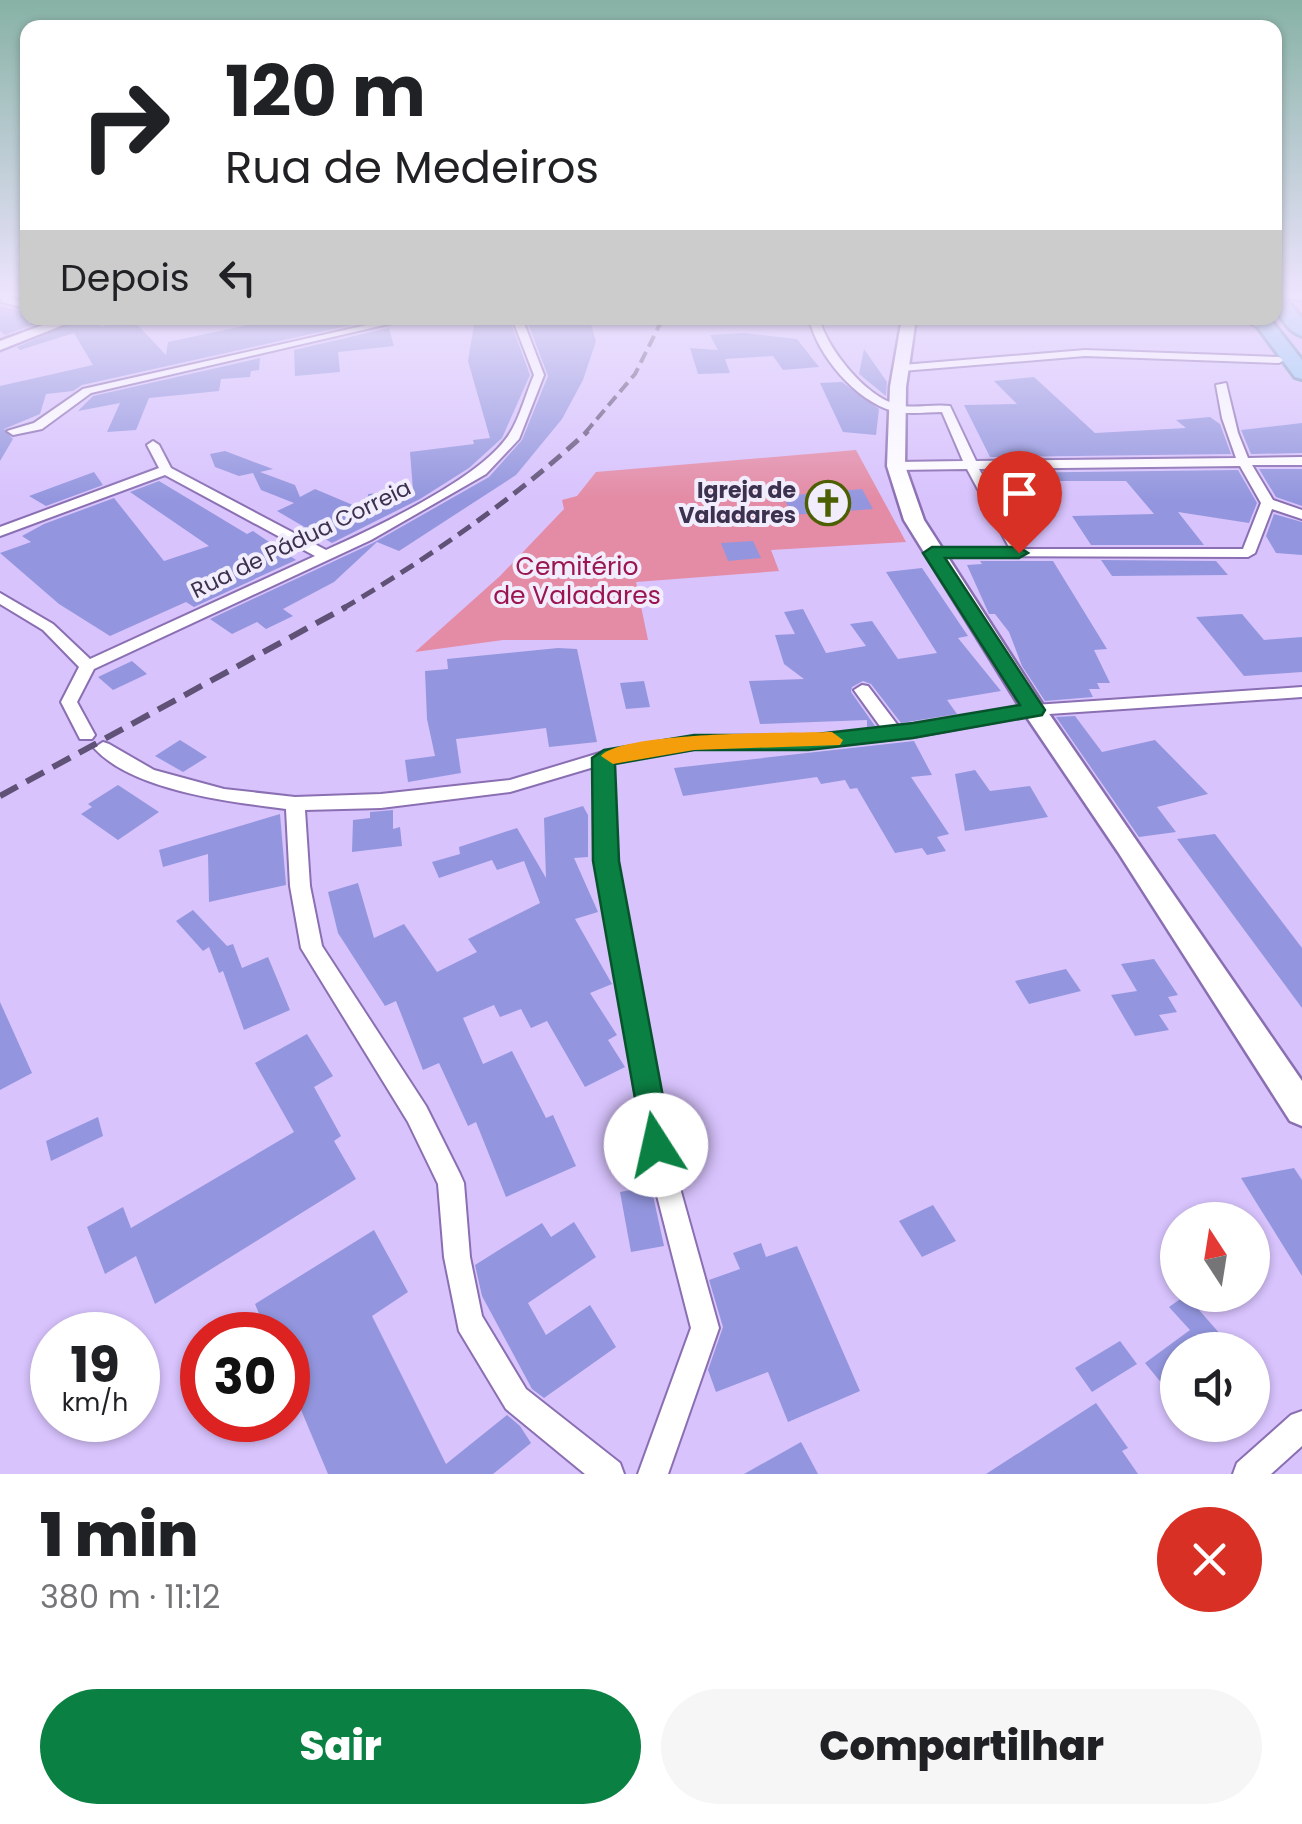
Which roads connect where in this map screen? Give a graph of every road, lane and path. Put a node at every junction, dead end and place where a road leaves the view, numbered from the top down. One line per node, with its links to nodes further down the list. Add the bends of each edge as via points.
1 (216, 362): 9 (street, via 87,391 38,426)
2 (534, 362): 21 (street, Rua de Pádua Correia, via 539,375 513,439 482,471)
3 (838, 362): 8 (street, via 875,401)
4 (903, 362): 6 (street)
5 (973, 362): 6 (street)
6 (902, 368): 8 (street)
7 (1222, 385): 12 (street)
8 (897, 409): 13 (street, via 946,408); 14 (street)
9 (13, 430)
10 (153, 445): 15 (street)
11 (1302, 461): 12 (street)
12 (1240, 462): 13 (street); 16 (street)
13 (971, 465): 14 (street); 20 (street)
14 (896, 466): 19 (street)
15 (166, 470): 18 (street); 21 (street)
16 (1268, 503): 17 (street); 20 (street, via 1248,553)
17 (1302, 515)
18 (0, 532)
19 (932, 553): 20 (street); 26 (street)
20 (1019, 553)
21 (326, 556): 23 (street, Rua de Pádua Correia)
22 (0, 597): 23 (street, via 48,627)
23 (88, 666): 28 (street, via 69,702)
24 (862, 690): 27 (street)
25 (1302, 692): 26 (street)
26 (1034, 710): 27 (street); 32 (street)
27 (894, 733): 30 (street, via 694,743)
28 (86, 735)
29 (103, 748): 31 (street, via 148,775)
30 (604, 758): 31 (street, via 510,786); 35 (street, via 606,861 652,1126 704,1328)
31 (295, 804): 34 (street, via 312,948 417,1114 451,1183 470,1321 516,1400)
32 (1302, 1110)
33 (1302, 1426): 36 (street)
34 (609, 1474)
35 (653, 1474)
36 (1248, 1474)

